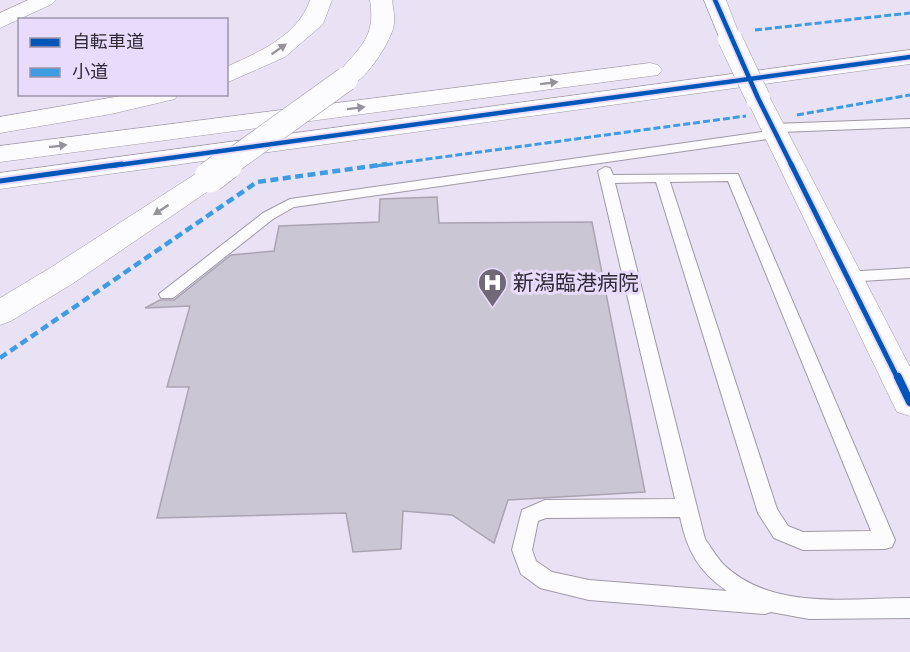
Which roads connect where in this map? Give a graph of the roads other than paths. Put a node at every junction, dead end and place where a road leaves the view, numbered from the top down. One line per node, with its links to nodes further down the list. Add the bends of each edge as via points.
1 (45, 0): 5 (street)
2 (321, 0): 8 (street, one-way to 2, via 277,52 315,18)
3 (381, 0): 21 (street, one-way to 21, bridge, via 385,15 378,44 346,79 210,177)
4 (715, 0): 12 (street, bridge)
5 (0, 21)
6 (910, 35): 13 (street, one-way to 6)
7 (910, 57): 17 (street)
8 (228, 75)
9 (158, 96): 11 (street)
10 (910, 123): 12 (lane)
11 (0, 125)
12 (773, 131): 14 (lane); 19 (street)
13 (0, 154)
14 (602, 158): 16 (lane); 20 (lane, via 290,203)
15 (662, 178): 15 (lane, via 768,513 781,532 803,541 885,540 733,177); 16 (lane)
16 (607, 179): 23 (lane)
17 (0, 181)
18 (910, 273): 19 (lane)
19 (846, 277): 22 (street)
20 (167, 294)
21 (0, 313)
22 (910, 402)
23 (688, 508): 24 (lane, via 696,543 717,572 758,599); 24 (lane, via 545,509 529,516 522,550 528,567 548,581 589,590)
24 (789, 605): 25 (lane, via 809,609)
25 (910, 608)

